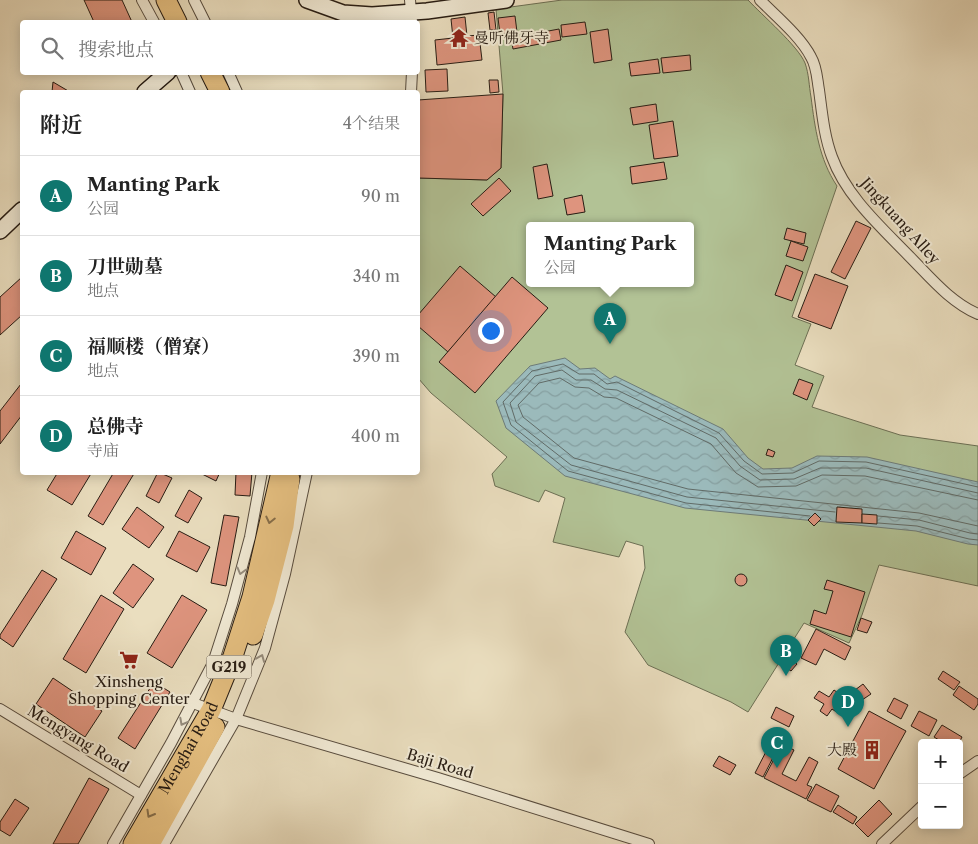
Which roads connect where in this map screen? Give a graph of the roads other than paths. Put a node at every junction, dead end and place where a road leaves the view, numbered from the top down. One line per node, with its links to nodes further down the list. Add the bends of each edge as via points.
1 (142, 0): 9 (street)
2 (166, 0): 10 (highway)
3 (176, 0): 11 (highway)
4 (194, 0): 12 (street)
5 (307, 0): 8 (street, via 329,9 358,14)
6 (506, 0): 8 (street)
7 (760, 0): 27 (street, Jingkuang Alley, via 811,56 828,146 847,186 932,279 954,300)
8 (411, 12)
9 (153, 20)
10 (176, 20)
11 (186, 20)
12 (204, 20)
13 (165, 75): 19 (street)
14 (182, 75): 20 (street)
15 (202, 75): 21 (highway)
16 (212, 75): 22 (highway)
17 (229, 75): 23 (street)
18 (412, 75): 24 (street)
19 (147, 90)
20 (189, 90)
21 (210, 90)
22 (219, 90)
23 (236, 90)
24 (411, 90)
25 (20, 212): 26 (street)
26 (0, 231)
27 (978, 314)
28 (261, 475): 32 (street, Menghai Road, one-way to 32, via 250,537 232,604 213,663)
29 (280, 475): 34 (highway, Menghai Road / G219, one-way to 34, via 252,597 233,656)
30 (303, 475): 31 (street)
31 (295, 485): 34 (highway, Menghai Road / G219, one-way to 31, via 265,600)
32 (193, 703): 34 (street, Baji Road); 37 (street, Menghai Road, one-way to 37)
33 (0, 709): 37 (street, Mengyang Road)
34 (223, 714): 40 (highway, Menghai Road / G219, one-way to 40); 41 (highway, Menghai Road / G219); 42 (street, Menghai Road); 43 (street, Baji Road)
35 (978, 761): 36 (street)
36 (963, 771)
37 (141, 795): 39 (street, Menghai Road)
38 (918, 810): 44 (street)
39 (113, 844)
40 (133, 844)
41 (150, 844)
42 (164, 844)
43 (649, 844)
44 (882, 844)

